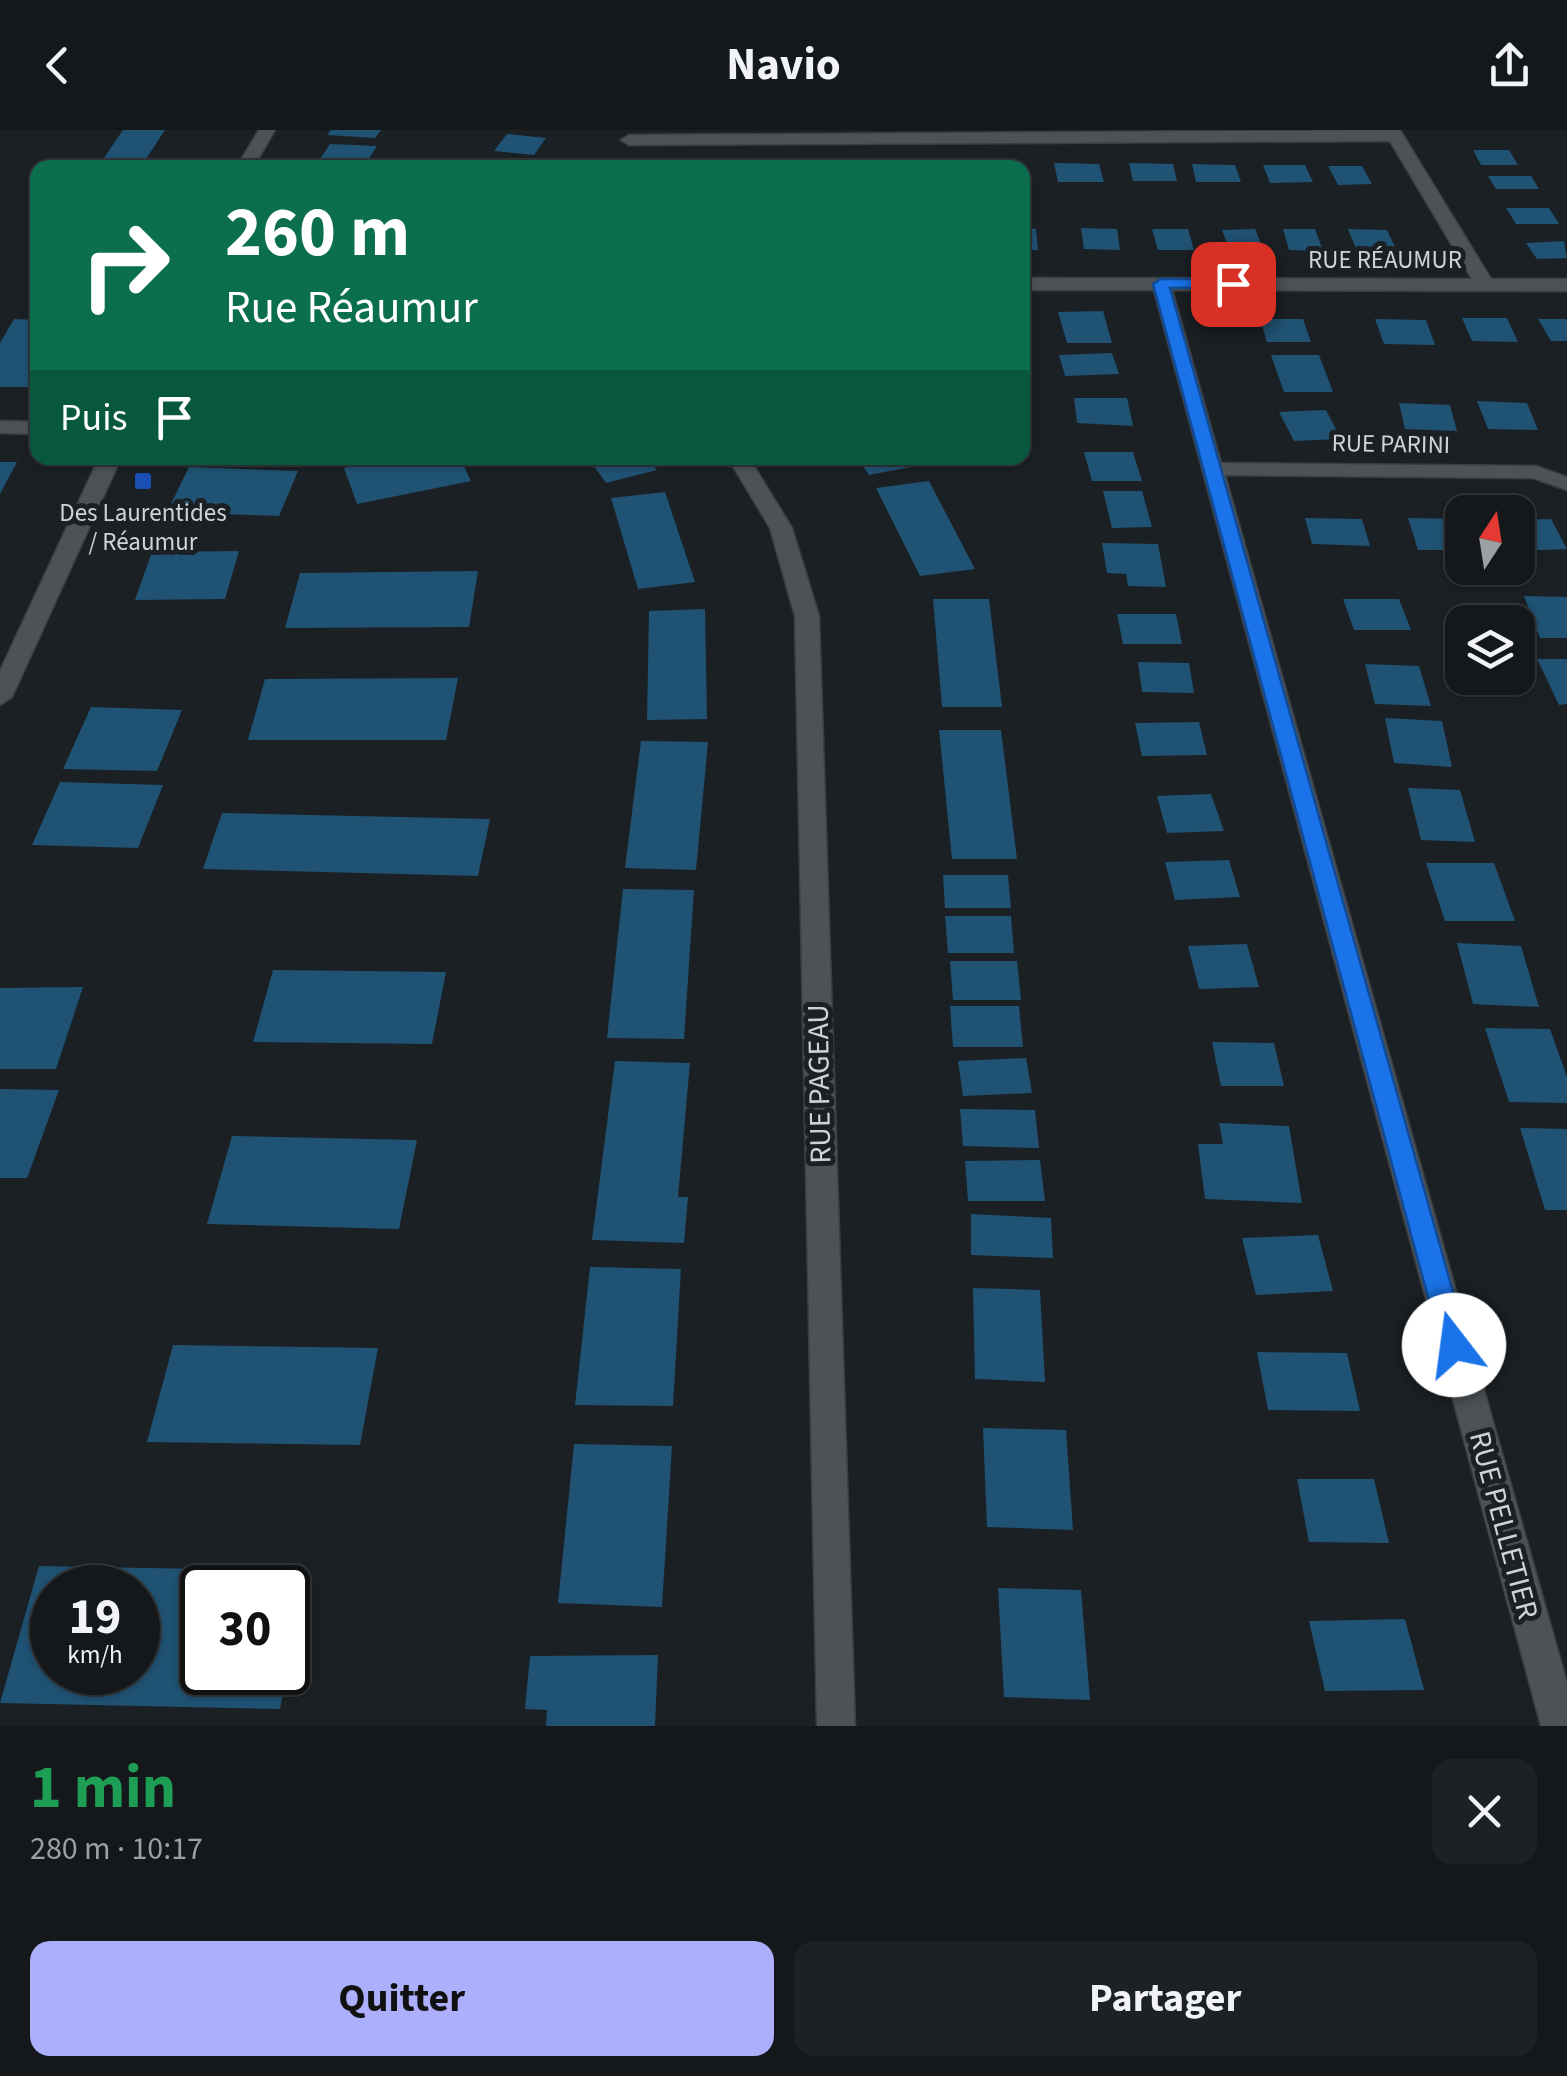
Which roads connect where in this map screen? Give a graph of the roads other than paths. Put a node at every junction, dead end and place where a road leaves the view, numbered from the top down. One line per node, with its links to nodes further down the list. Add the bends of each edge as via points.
1 (267, 130): 4 (street)
2 (1393, 133): 3 (street); 7 (street)
3 (629, 141)
4 (249, 160)
5 (1030, 284): 6 (street, RUE RÉAUMUR)
6 (1161, 284): 7 (street, RUE RÉAUMUR); 13 (street, RUE PELLETIER)
7 (1484, 285): 8 (street, RUE RÉAUMUR)
8 (1567, 285)
9 (0, 428): 10 (street)
10 (30, 428)
11 (107, 465): 15 (street)
12 (744, 465): 16 (street, RUE PAGEAU, via 780,528 807,616)
13 (1212, 468): 14 (street, RUE PARINI, via 1536,472); 17 (street, RUE PELLETIER)
14 (1567, 484)
15 (0, 697)
16 (836, 1726)
17 (1560, 1726)

